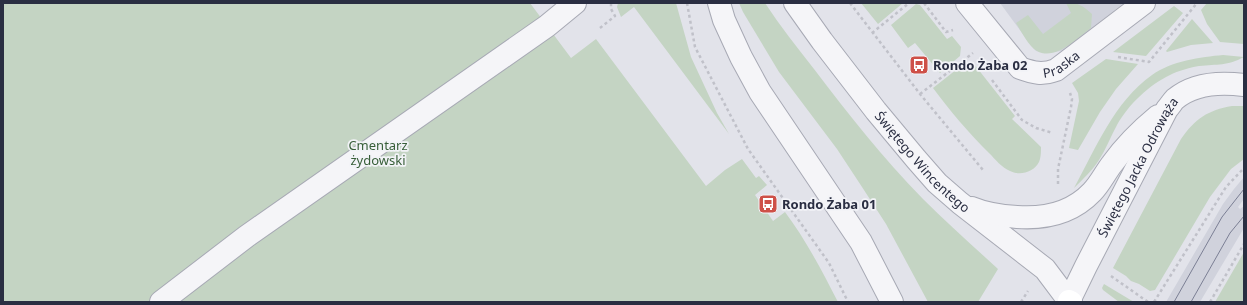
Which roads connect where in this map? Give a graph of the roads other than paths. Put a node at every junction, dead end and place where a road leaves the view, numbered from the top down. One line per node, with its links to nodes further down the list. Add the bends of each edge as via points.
1 (575, 3): 9 (street, via 547,26 247,236)
2 (719, 3): 10 (street, via 741,57 760,92 861,242)
3 (795, 3): 8 (street, Świętego Wincentego, via 822,42 901,141 938,183)
4 (967, 3): 5 (street, Praska, via 1020,68 1032,73 1041,73 1056,70)
5 (1144, 3)
6 (1244, 85): 7 (street, Świętego Jacka Odrowąża, via 1225,84 1195,88 1175,100)
7 (1167, 109): 8 (street, via 1134,138 1093,191 1063,212 1035,217 1003,216 974,210); 11 (street, Świętego Jacka Odrowąża)
8 (960, 203): 11 (street, Świętego Wincentego, via 1045,269)
9 (161, 302)
10 (892, 302)
11 (1069, 302)

